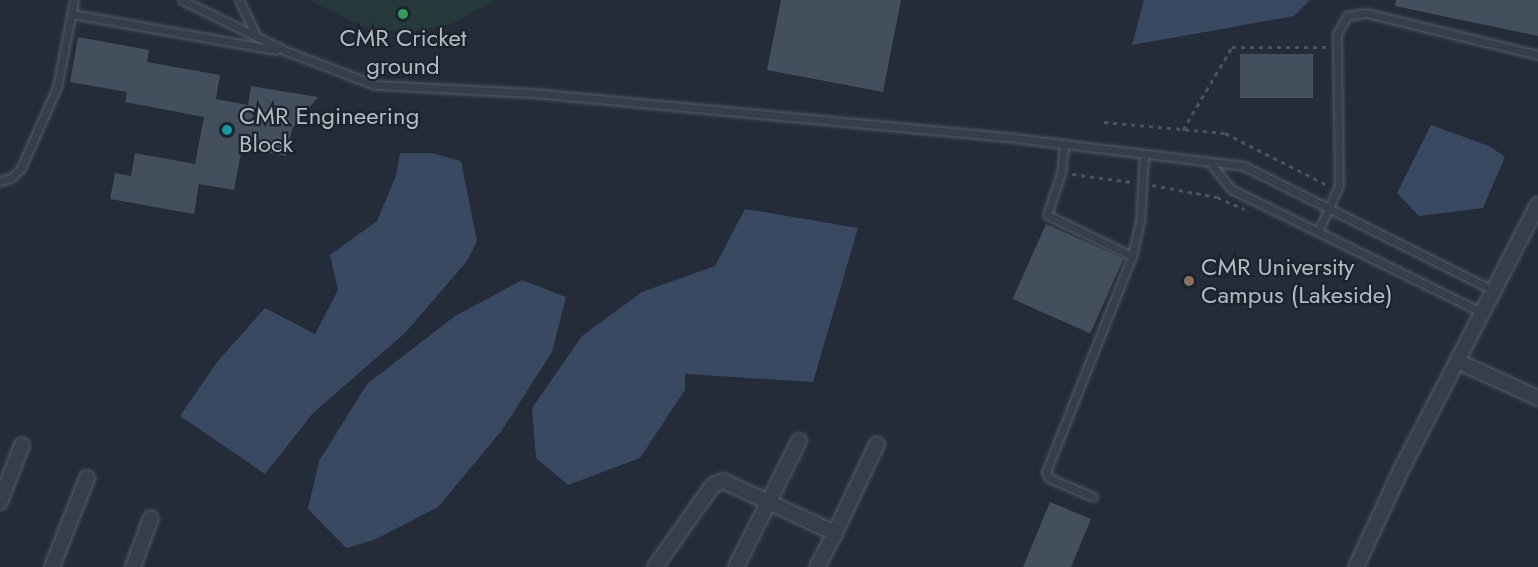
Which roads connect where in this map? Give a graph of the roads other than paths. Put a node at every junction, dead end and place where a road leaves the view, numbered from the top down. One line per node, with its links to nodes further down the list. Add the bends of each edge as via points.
1 (74, 0): 4 (lane)
2 (182, 0): 5 (lane)
3 (239, 0): 5 (lane)
4 (72, 14): 6 (lane); 11 (lane, via 57,87 27,158 11,178)
5 (256, 37): 6 (lane)
6 (286, 51): 8 (lane, via 360,81 398,89 533,93)
7 (1538, 54): 13 (lane, via 1359,12 1341,21 1337,190)
8 (1064, 146): 9 (lane); 15 (lane, via 1061,173 1047,215)
9 (1144, 156): 10 (lane); 15 (lane, via 1140,221)
10 (1211, 164): 13 (lane, via 1244,166); 14 (lane, via 1231,189)
11 (0, 181)
12 (1538, 205): 16 (street)
13 (1330, 211): 14 (lane); 16 (lane)
14 (1318, 232): 17 (lane)
15 (1132, 256): 24 (lane, via 1046,472 1049,478)
16 (1493, 290): 17 (street)
17 (1481, 312): 18 (street)
18 (1457, 361): 19 (street); 34 (street)
19 (1538, 398)
20 (799, 441): 26 (street)
21 (877, 444): 28 (street)
22 (22, 445): 25 (street)
23 (87, 478): 29 (street)
24 (1093, 497)
25 (0, 501)
26 (770, 501): 28 (street); 31 (street, via 732,482 717,482); 32 (street)
27 (151, 518): 30 (street)
28 (835, 533): 33 (street)
29 (52, 567)
30 (133, 567)
31 (655, 567)
32 (736, 567)
33 (817, 567)
34 (1356, 567)

